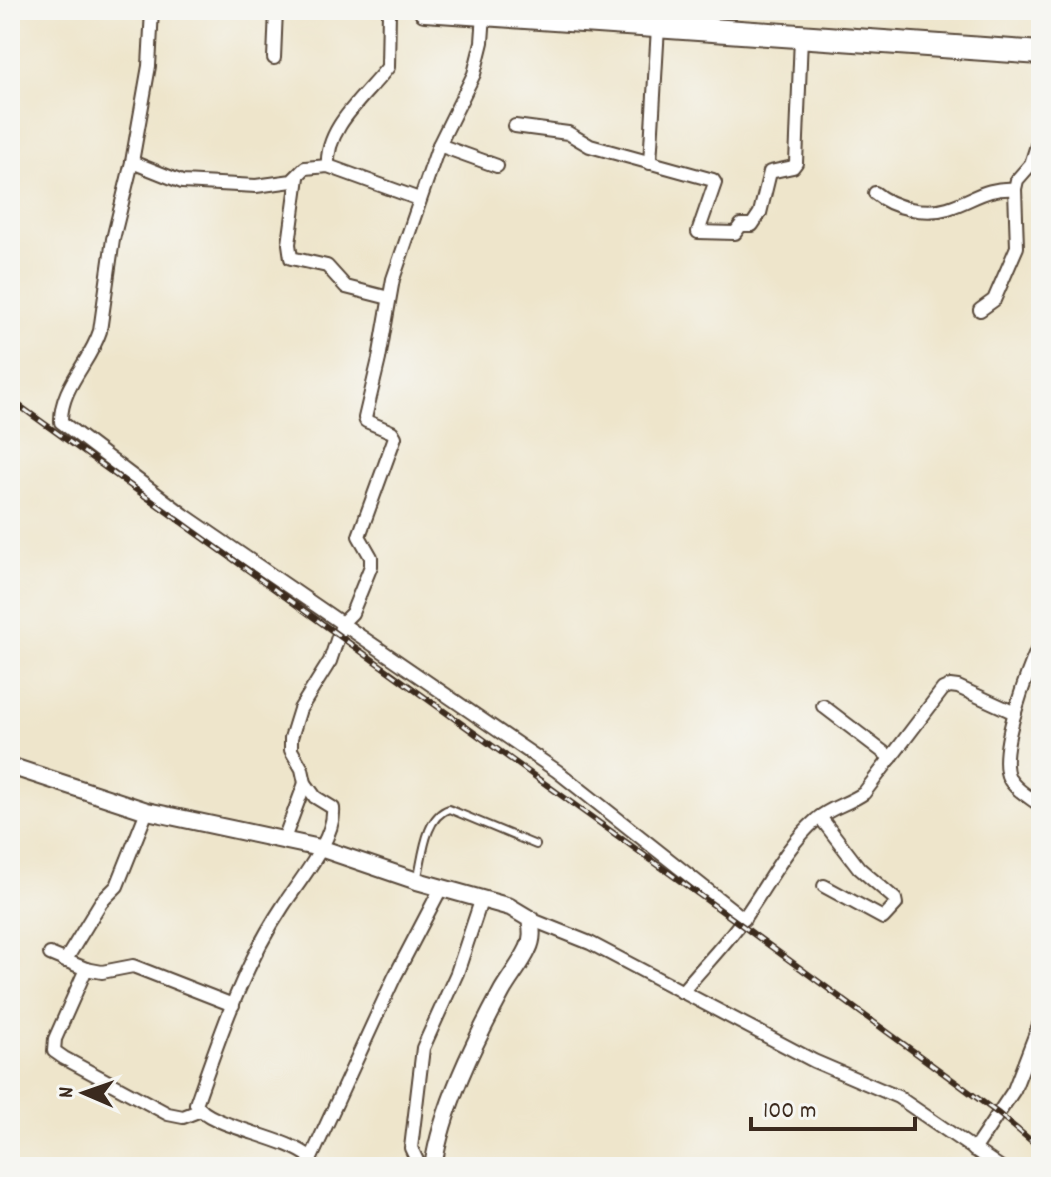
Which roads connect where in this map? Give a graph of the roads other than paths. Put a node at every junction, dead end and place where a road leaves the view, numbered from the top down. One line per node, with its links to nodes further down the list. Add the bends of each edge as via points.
1 (152, 10): 15 (street, via 149,66)
2 (276, 10): 11 (street)
3 (389, 10): 17 (street, via 388,67 333,138)
4 (425, 10): 5 (highway)
5 (484, 14): 6 (highway); 14 (street, via 474,74)
6 (544, 14): 7 (highway)
7 (608, 16): 8 (highway)
8 (658, 27): 9 (highway); 16 (street)
9 (801, 37): 10 (highway); 16 (street, via 796,163 770,172 753,225 741,225 735,233 698,232 714,181)
10 (1041, 53)
11 (274, 58)
12 (515, 126): 16 (street, via 568,133 590,146)
13 (1041, 133): 20 (street)
14 (439, 145): 18 (street); 22 (street)
15 (132, 162): 19 (street, via 197,183 256,186); 25 (street, via 113,239 100,331 66,393 61,422 184,515)
16 (650, 163)
17 (328, 166): 19 (street, via 306,167); 22 (street)
18 (497, 166)
19 (298, 177): 23 (street, via 291,258 327,266 346,287)
20 (1015, 189): 21 (street, via 988,190 936,210 896,205); 24 (street, via 1017,247 994,300)
21 (875, 193)
22 (419, 199): 23 (street)
23 (389, 298): 25 (street, via 365,418 395,437 359,536 371,566 352,613)
24 (980, 310)
25 (343, 622): 31 (street, via 330,661 292,732 291,750); 43 (street, via 557,771)
26 (1041, 641): 28 (street)
27 (823, 706): 29 (street)
28 (1015, 713): 29 (street, via 950,686); 32 (street, via 1007,774)
29 (891, 758): 34 (street, via 864,793)
30 (10, 766): 33 (street)
31 (305, 783): 35 (street); 37 (street, via 333,808)
32 (1041, 806)
33 (147, 811): 35 (street); 45 (street, via 117,886 101,902)
34 (820, 817): 39 (street, via 859,868 896,904 883,918); 43 (street, via 787,854)
35 (284, 839): 37 (street)
36 (536, 845): 38 (lane, via 449,809 439,812)
37 (320, 848): 38 (street); 48 (street, via 260,943)
38 (417, 881): 40 (street)
39 (824, 886)
40 (441, 888): 41 (street); 52 (street)
41 (482, 898): 42 (street); 53 (street, via 457,973 423,1048 411,1148)
42 (530, 919): 47 (street, via 590,943); 54 (street, via 529,948 451,1098)
43 (744, 919): 47 (street)
44 (50, 954): 45 (street)
45 (65, 961): 46 (street)
46 (86, 969): 48 (street, via 102,972 133,966); 50 (street, via 54,1051 168,1114 183,1117)
47 (682, 992): 51 (street, via 814,1061 898,1097)
48 (233, 1005): 50 (street, via 196,1104)
49 (1041, 1020): 51 (street, via 1014,1090)
50 (201, 1110): 52 (street, via 289,1144)
51 (974, 1150): 55 (street)
52 (309, 1162)
53 (420, 1167)
54 (433, 1167)
55 (1000, 1167)

